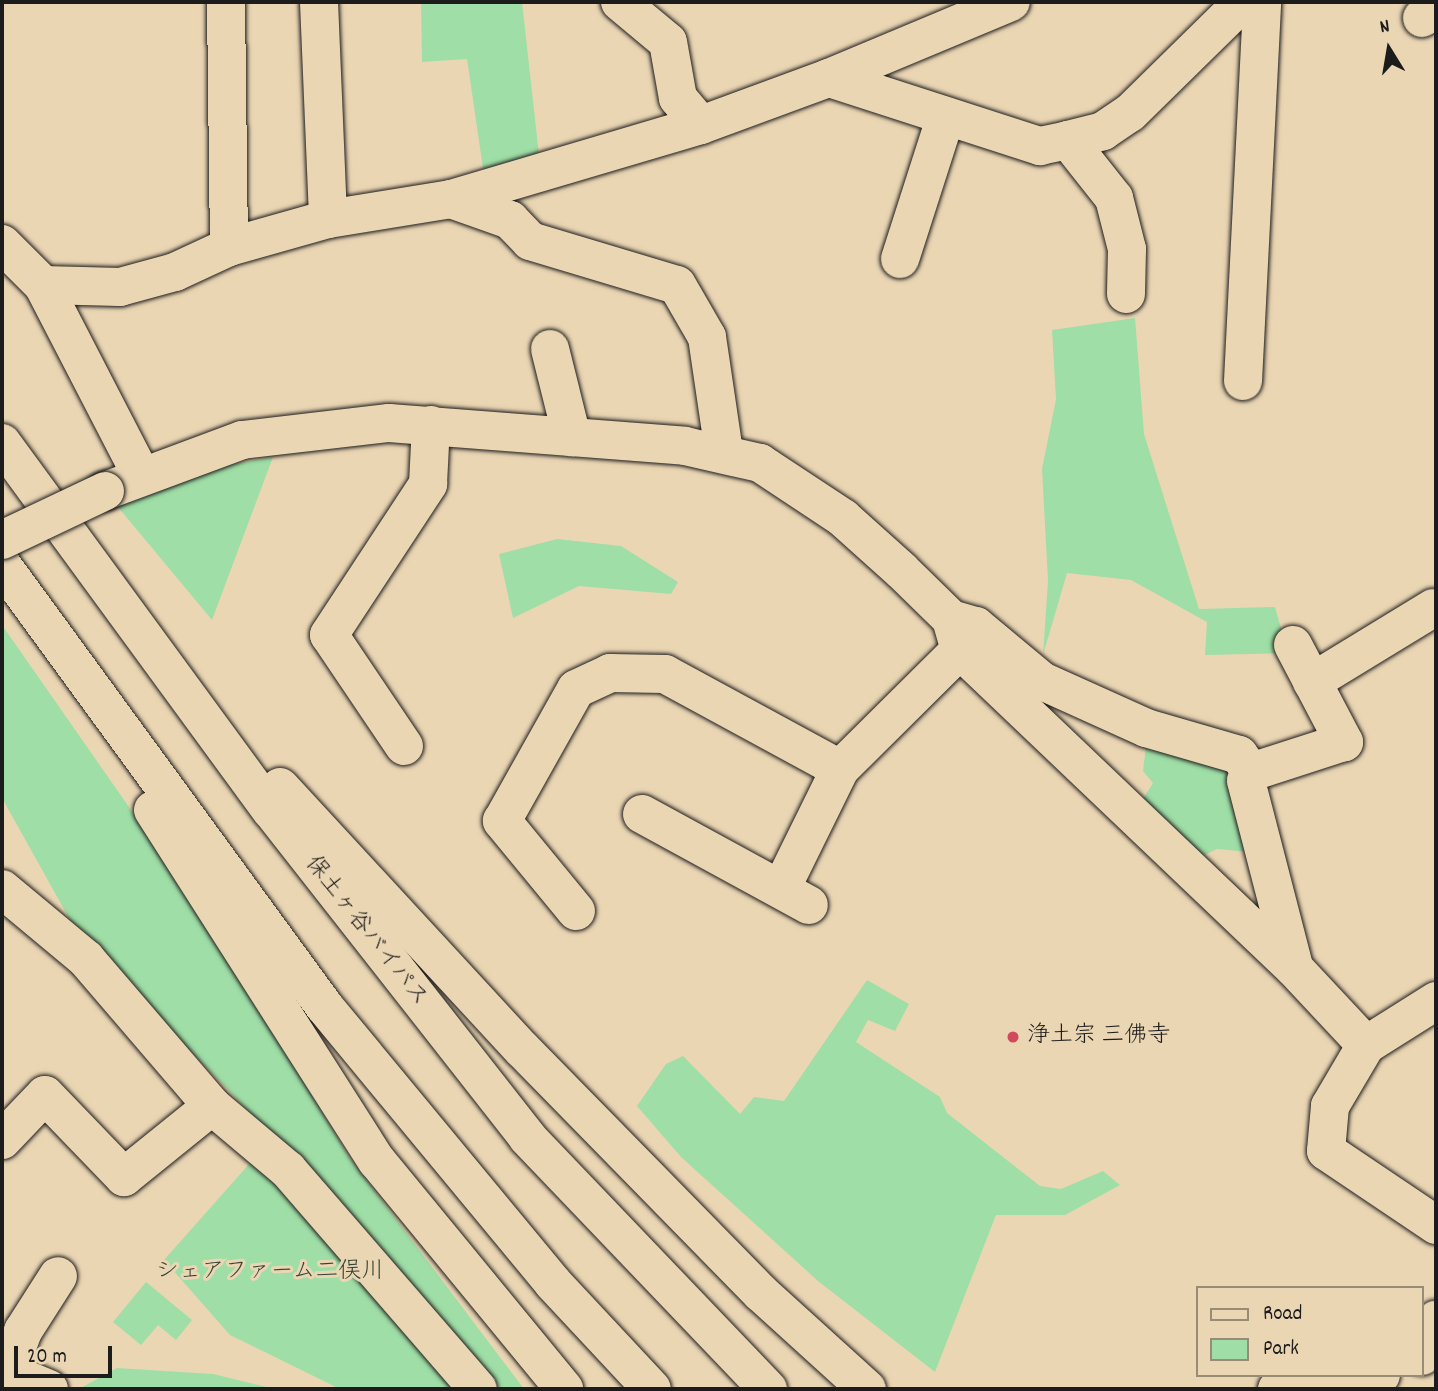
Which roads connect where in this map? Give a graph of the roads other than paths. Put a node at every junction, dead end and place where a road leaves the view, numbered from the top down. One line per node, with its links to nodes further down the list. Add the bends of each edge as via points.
1 (226, 2): 14 (main road)
2 (318, 2): 12 (main road)
3 (620, 2): 9 (main road, via 668,42 678,97)
4 (1243, 2): 10 (main road, via 1130,113 1103,131)
5 (1262, 2): 19 (main road)
6 (993, 5): 7 (main road)
7 (829, 78): 8 (main road, via 876,88); 9 (main road)
8 (946, 116): 10 (main road, via 1040,146); 15 (main road)
9 (701, 125): 11 (main road)
10 (1069, 140): 17 (main road, via 1114,198 1127,249)
11 (451, 199): 12 (main road); 23 (main road, via 510,220 530,241 677,285 707,337)
12 (328, 219): 14 (main road)
13 (2, 244): 16 (main road)
14 (229, 247): 16 (main road, via 175,272 120,287)
15 (900, 259)
16 (43, 285): 24 (main road)
17 (1126, 294)
18 (550, 349): 21 (main road)
19 (1243, 381)
20 (430, 425): 21 (main road); 24 (main road, via 349,426 242,440); 33 (main road, via 428,484 329,635)
21 (572, 437): 23 (main road)
22 (2, 443): 30 (main road, 保土ヶ谷バイパス)
23 (724, 452): 28 (main road, via 793,481 843,519)
24 (140, 473): 25 (main road, bridge)
25 (2, 540)
26 (2, 565): 31 (main road)
27 (1433, 608): 32 (main road)
28 (955, 635): 34 (main road); 35 (main road, via 976,626 1042,681 1146,728 1239,755); 39 (main road)
29 (1293, 645): 32 (main road)
30 (160, 657): 53 (main road, 保土ヶ谷バイパス, via 271,810 527,1137); 54 (main road, via 531,1059 761,1293)
31 (71, 664): 51 (main road, via 174,848 377,1161); 52 (main road, via 324,1006 553,1283)
32 (1312, 682): 35 (main road, via 1344,742)
33 (404, 746)
34 (840, 769): 36 (main road, via 795,897); 38 (main road, via 666,674 610,673 576,689 502,821)
35 (1251, 772): 39 (main road, via 1246,781 1253,825)
36 (642, 814)
37 (5, 899): 42 (main road, via 86,959)
38 (576, 911)
39 (1294, 968): 41 (main road)
40 (1436, 1001): 41 (main road)
41 (1366, 1045): 44 (main road, via 1330,1107 1326,1151)
42 (212, 1106): 43 (main road, via 124,1177 45,1095); 50 (main road, via 288,1170)
43 (2, 1140)
44 (1436, 1225)
45 (58, 1276): 49 (main road, via 23,1331 8,1372)
46 (1436, 1320): 47 (main road)
47 (1424, 1351)
48 (1340, 1377): 55 (main road, via 1300,1379)
49 (49, 1389)
50 (478, 1389)
51 (564, 1389)
52 (652, 1389)
53 (768, 1389)
54 (867, 1389)
55 (1276, 1389)

